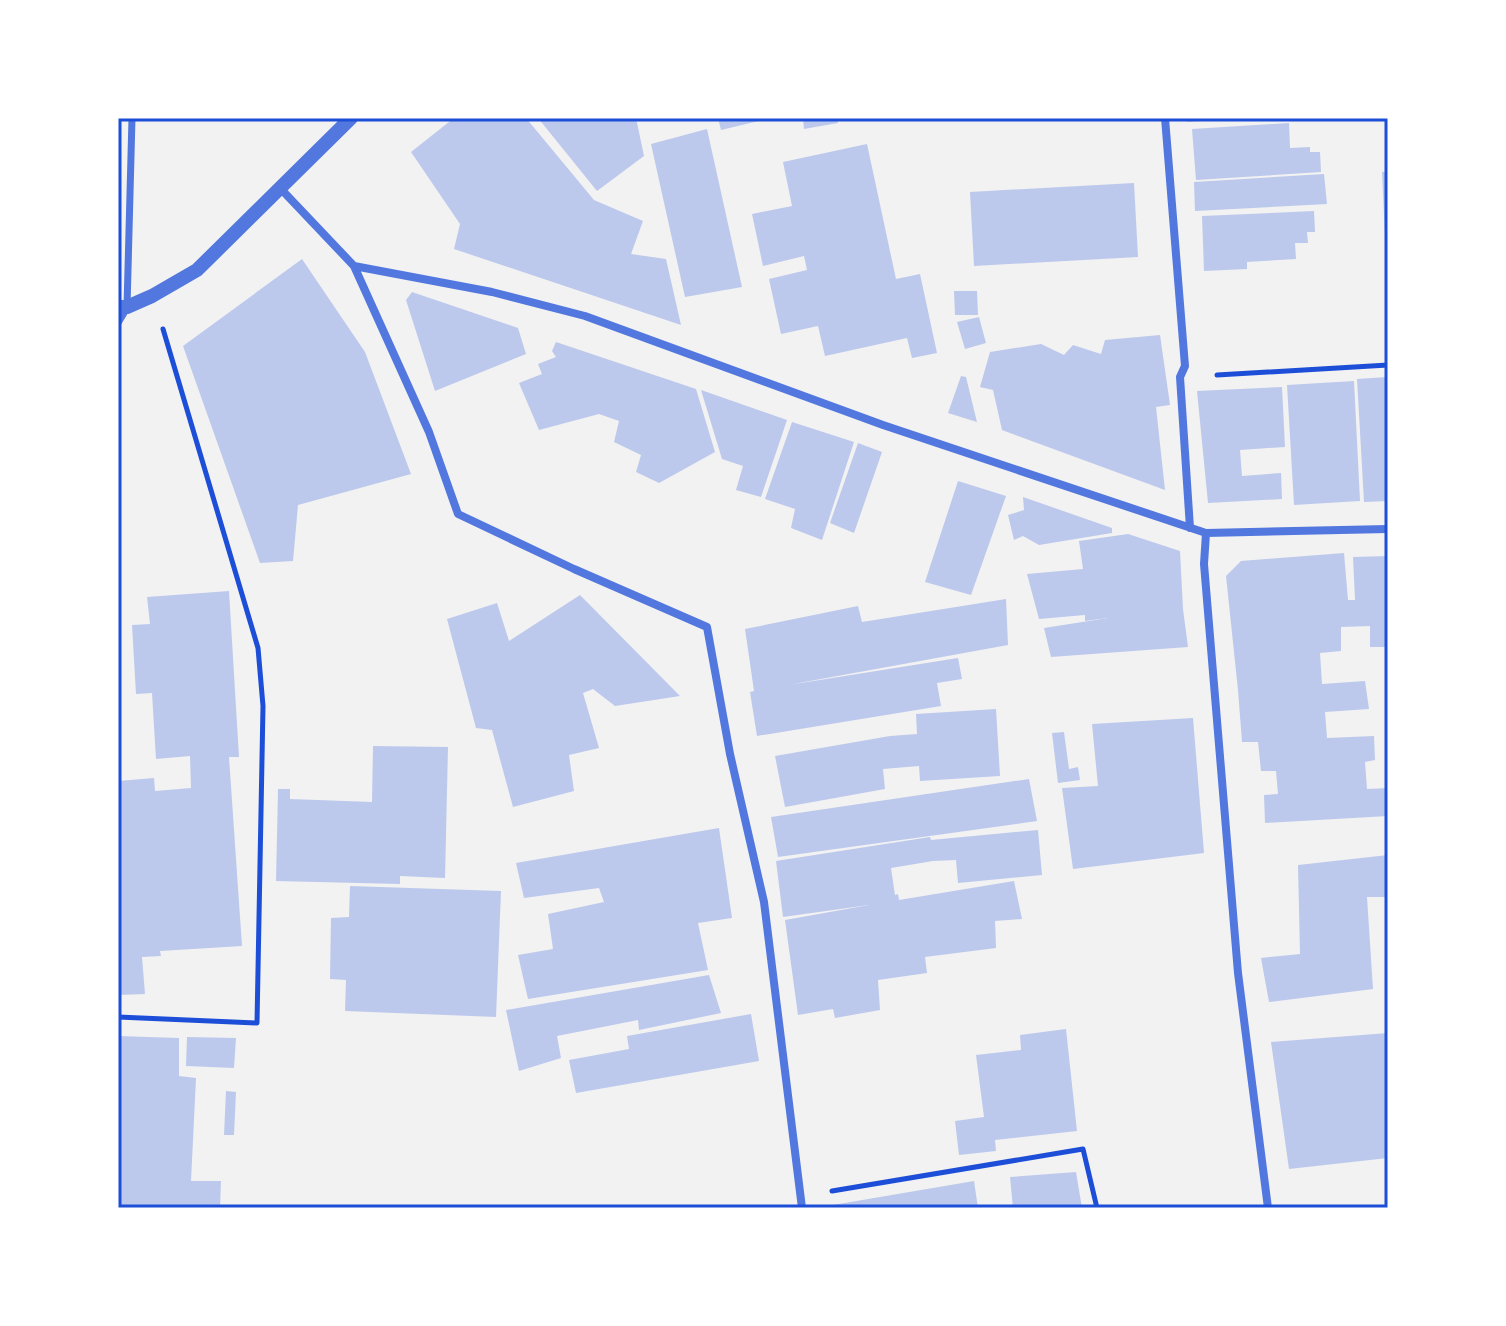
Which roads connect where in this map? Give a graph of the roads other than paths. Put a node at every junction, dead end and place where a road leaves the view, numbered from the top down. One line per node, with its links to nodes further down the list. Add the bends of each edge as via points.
1 (132, 118): 6 (street)
2 (351, 118): 4 (street)
3 (1165, 118): 8 (street, via 1185,366 1180,377)
4 (280, 188): 5 (street); 6 (street, via 197,270)
5 (354, 266): 8 (street, via 585,316 883,425); 11 (street, via 429,432 458,514 707,627 764,902)
6 (122, 307): 7 (street)
7 (118, 322)
8 (1190, 528): 10 (street)
9 (1388, 529): 10 (street)
10 (1206, 533): 12 (street, via 1204,564 1238,973)
11 (802, 1208)
12 (1268, 1208)

